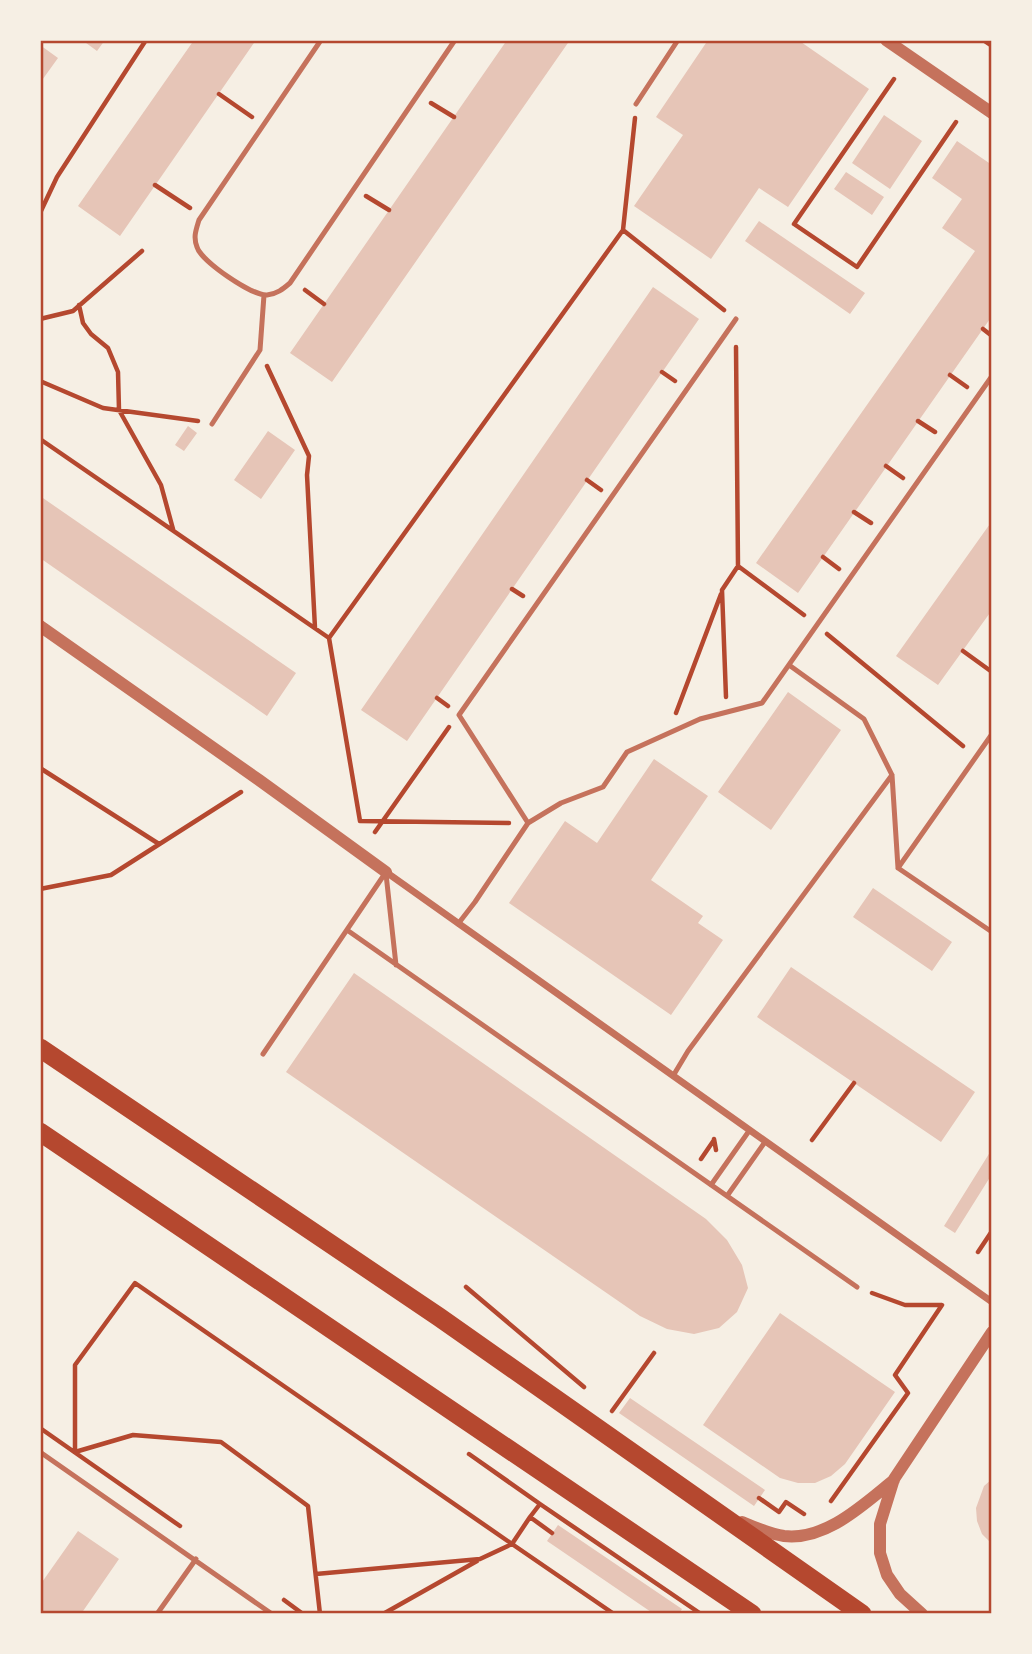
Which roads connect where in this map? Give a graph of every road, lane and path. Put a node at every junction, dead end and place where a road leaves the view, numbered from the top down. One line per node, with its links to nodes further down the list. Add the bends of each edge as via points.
1 (146, 40): 19 (path, via 57,177)
2 (321, 40): 15 (lane)
3 (455, 40): 10 (lane)
4 (678, 40): 11 (lane)
5 (886, 40): 12 (street)
6 (983, 40): 7 (path)
7 (992, 47)
8 (894, 79): 14 (path, via 794,224 857,267)
9 (219, 94): 15 (path)
10 (418, 94): 13 (path); 17 (lane)
11 (636, 104): 40 (path, via 623,230)
12 (992, 113)
13 (454, 117)
14 (956, 122)
15 (264, 125): 20 (lane)
16 (155, 185): 20 (path)
17 (355, 188): 18 (path); 22 (lane)
18 (389, 210)
19 (40, 213)
20 (202, 217): 23 (lane, via 194,234 197,249 207,261)
21 (142, 251): 25 (path)
22 (292, 280): 23 (lane, via 279,292); 24 (path)
23 (264, 295): 30 (lane)
24 (324, 304)
25 (79, 305): 26 (path, via 73,311); 33 (path, via 83,323 108,348 118,372)
26 (40, 319)
27 (736, 319): 44 (lane)
28 (983, 330): 29 (path)
29 (992, 336)
30 (260, 350): 34 (lane); 39 (path, via 309,456)
31 (992, 376): 42 (lane)
32 (40, 381): 33 (path, via 103,408)
33 (120, 410): 34 (path); 36 (path, via 161,485)
34 (212, 424)
35 (40, 439): 36 (path)
36 (173, 530): 39 (path)
37 (722, 590): 45 (path)
38 (40, 626): 49 (street)
39 (315, 629): 40 (path)
40 (329, 638): 50 (path, via 360,821)
41 (962, 651): 43 (path)
42 (789, 665): 45 (lane, via 762,704 700,719); 48 (lane, via 864,719)
43 (992, 672)
44 (458, 715): 50 (path); 51 (lane)
45 (669, 733): 51 (lane, via 627,752 603,787 561,803)
46 (992, 734): 54 (lane)
47 (40, 768): 53 (path)
48 (892, 775): 54 (lane); 63 (lane)
49 (259, 780): 53 (path); 55 (street)
50 (381, 821): 51 (path); 52 (path)
51 (528, 823): 57 (lane)
52 (375, 832)
53 (159, 844): 56 (path, via 111,875)
54 (898, 868): 59 (lane)
55 (386, 872): 57 (street); 58 (lane); 60 (lane)
56 (40, 889)
57 (458, 924): 63 (street)
58 (347, 930): 60 (lane); 62 (lane)
59 (992, 932)
60 (396, 965): 70 (lane)
61 (40, 1048): 89 (highway, via 439,1317)
62 (263, 1054)
63 (673, 1076): 65 (street)
64 (853, 1083): 68 (path)
65 (749, 1131): 69 (street); 71 (lane)
66 (40, 1132): 107 (highway)
67 (714, 1139): 70 (path)
68 (812, 1140)
69 (765, 1142): 72 (lane); 77 (street)
70 (692, 1172): 71 (lane)
71 (711, 1185): 72 (lane)
72 (727, 1196): 76 (lane)
73 (992, 1231): 74 (path)
74 (978, 1252)
75 (466, 1287): 80 (path)
76 (857, 1287): 90 (path, via 905,1306 942,1305 895,1375 908,1393)
77 (992, 1302)
78 (992, 1332): 86 (street)
79 (654, 1353): 81 (path, via 613,1412)
80 (592, 1394)
81 (602, 1403)
82 (40, 1428): 84 (path)
83 (40, 1452): 96 (lane)
84 (75, 1452): 93 (path); 95 (path, via 75,1365 135,1283); 98 (path, via 134,1435 221,1442 308,1506)
85 (469, 1454): 88 (path)
86 (894, 1479): 89 (street, via 853,1512 804,1536 761,1530); 109 (street, via 880,1524 880,1553 900,1594)
87 (759, 1498): 91 (path, via 779,1512 786,1502 806,1515)
88 (540, 1504): 92 (path); 106 (path)
89 (710, 1509): 108 (highway)
90 (824, 1512)
91 (815, 1514)
92 (530, 1517): 94 (path); 95 (path)
93 (189, 1533)
94 (552, 1533)
95 (512, 1544): 97 (path); 105 (path)
96 (196, 1559): 100 (lane); 101 (lane)
97 (481, 1559): 98 (path); 104 (path)
98 (316, 1574): 103 (path)
99 (281, 1598): 102 (path)
100 (157, 1614)
101 (272, 1614)
102 (303, 1614)
103 (320, 1614)
104 (383, 1614)
105 (614, 1614)
106 (701, 1614)
107 (752, 1614)
108 (862, 1614)
109 (922, 1614)

